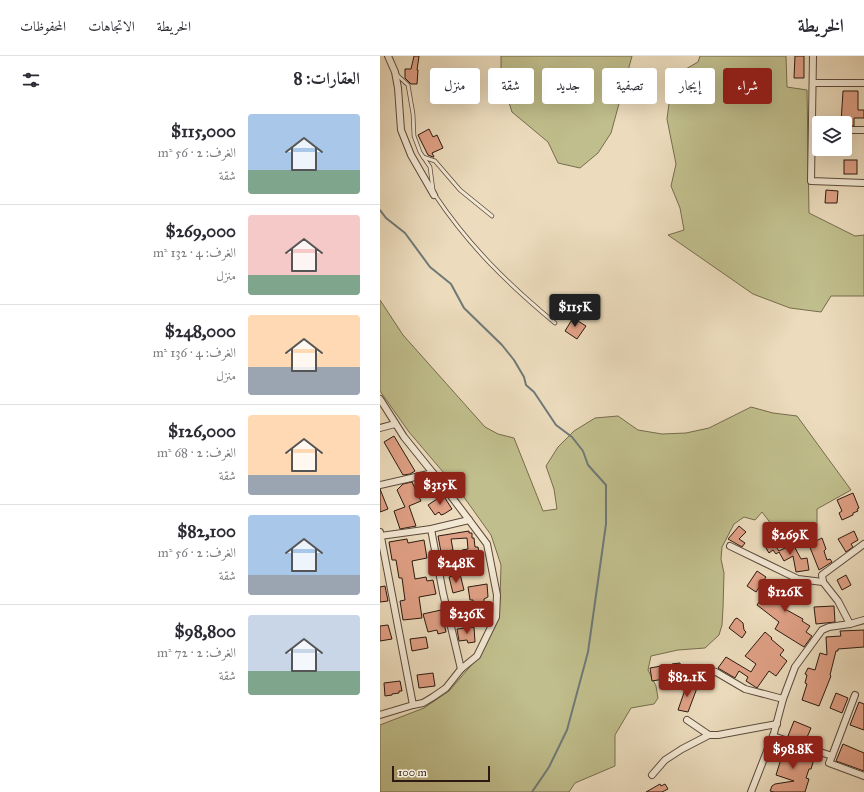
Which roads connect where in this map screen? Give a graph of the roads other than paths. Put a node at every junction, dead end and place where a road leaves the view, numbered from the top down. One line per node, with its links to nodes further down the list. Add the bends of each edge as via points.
1 (388, 56): 3 (street)
2 (813, 56): 4 (street)
3 (395, 72): 10 (lane, via 408,85 414,136); 12 (street, via 401,130 411,155)
4 (813, 83): 5 (street); 6 (street)
5 (864, 83)
6 (812, 116)
7 (812, 130): 11 (street, via 811,181)
8 (852, 130): 9 (street)
9 (864, 130)
10 (423, 157): 12 (lane, via 430,167); 13 (lane, via 435,161 460,190)
11 (864, 183)
12 (434, 195): 14 (lane, via 476,250 514,288)
13 (492, 216)
14 (555, 323)
15 (380, 399): 16 (street)
16 (395, 424): 17 (street); 18 (street)
17 (380, 428)
18 (433, 473): 19 (street); 20 (street)
19 (380, 485)
20 (469, 520): 21 (street); 28 (street, via 487,544 497,595 496,617 477,656)
21 (431, 529): 22 (street); 28 (street)
22 (381, 534): 32 (street)
23 (864, 544): 25 (street, via 822,575)
24 (730, 546): 25 (street, via 798,579)
25 (823, 582): 27 (street, via 838,601)
26 (864, 620): 27 (street)
27 (850, 624): 31 (street, via 825,628 818,633 795,667)
28 (461, 669): 32 (street, via 446,688 423,703)
29 (669, 686): 31 (street, via 690,673 709,670 745,689)
30 (855, 695): 38 (street)
31 (783, 699): 35 (street)
32 (413, 705): 33 (street)
33 (380, 715)
34 (687, 720): 36 (street)
35 (777, 724): 36 (street, via 718,735); 37 (street)
36 (709, 734): 39 (street, via 665,760)
37 (773, 736): 38 (street); 41 (street)
38 (832, 756): 40 (street, via 829,763)
39 (652, 775)
40 (864, 776)
41 (751, 792)

